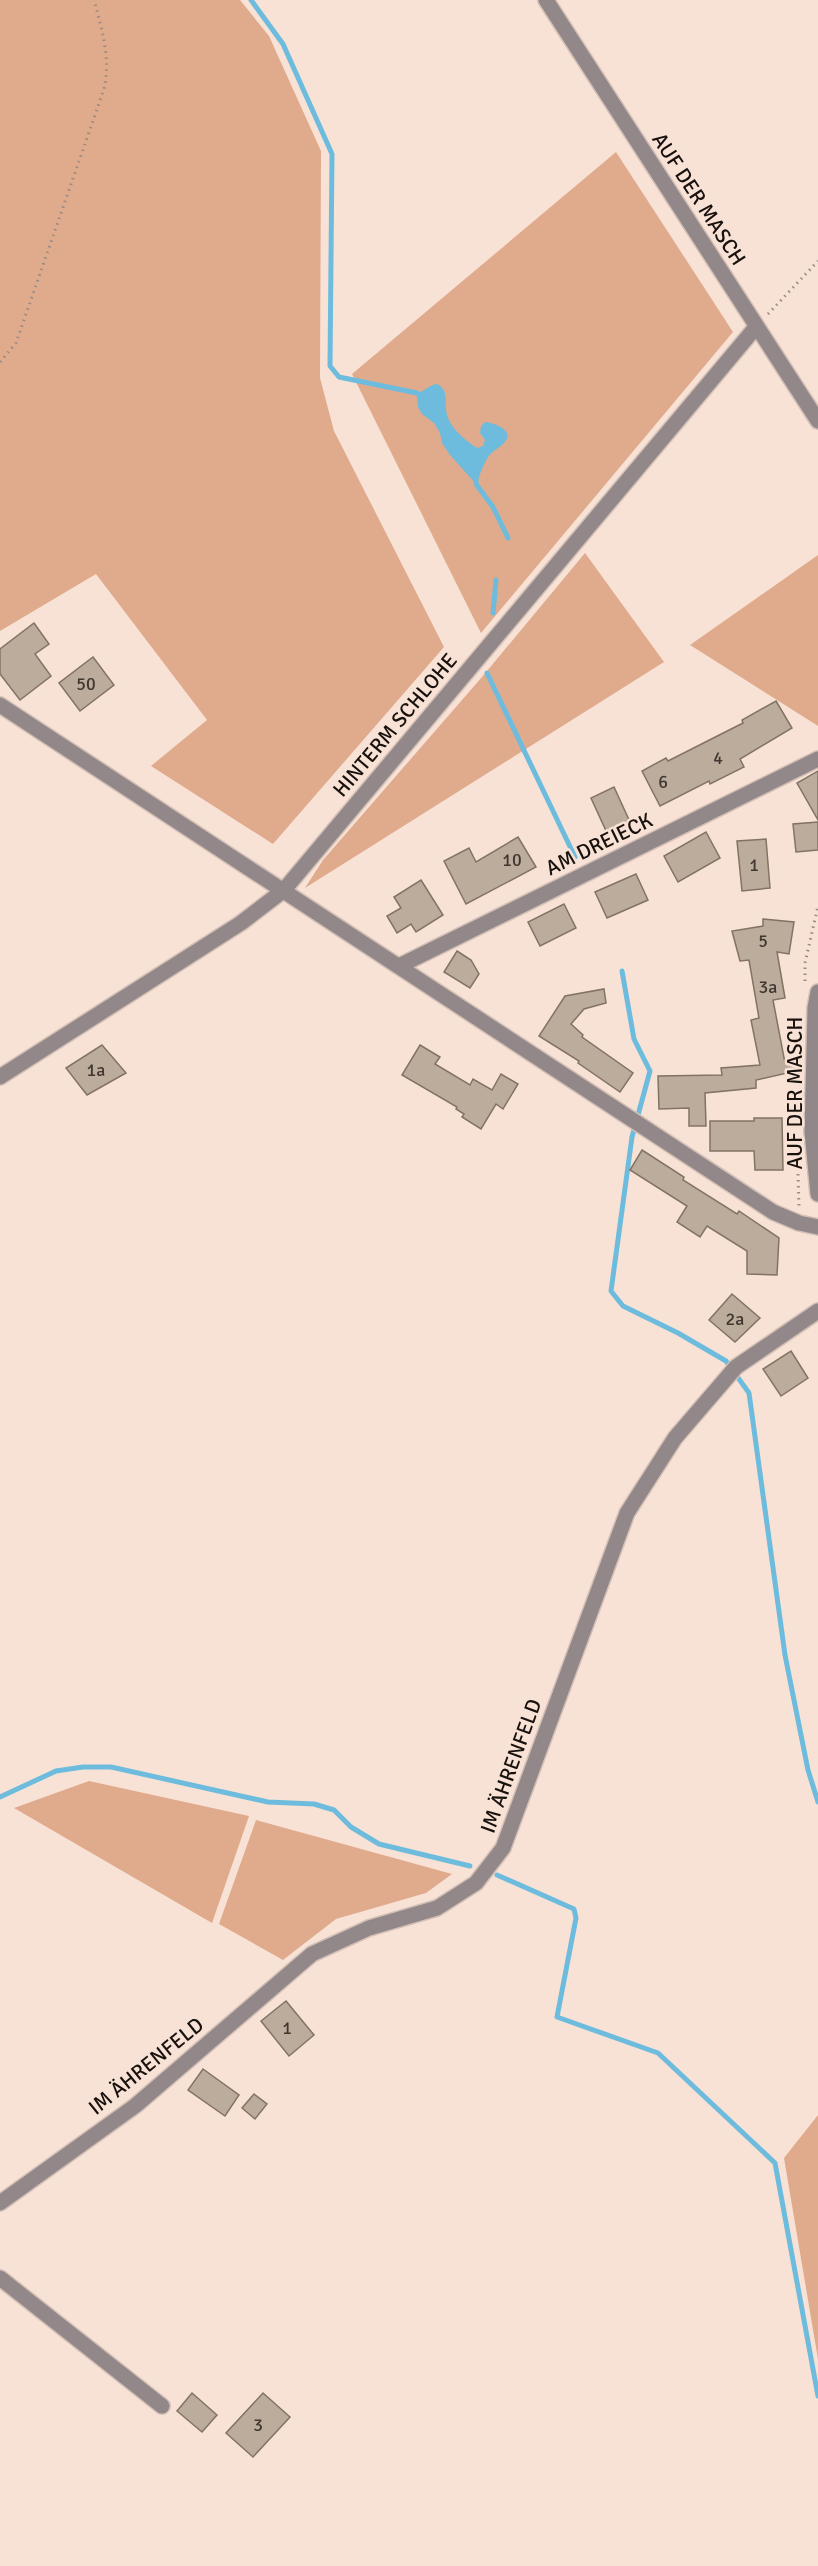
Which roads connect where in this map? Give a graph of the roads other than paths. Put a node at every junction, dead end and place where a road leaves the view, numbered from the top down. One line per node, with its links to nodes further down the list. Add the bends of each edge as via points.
1 (546, 0): 2 (street, AUF DER MASCH)
2 (756, 327): 3 (street, AUF DER MASCH); 6 (street, HINTERM SCHLOHE)
3 (818, 421)
4 (0, 705): 6 (street)
5 (818, 759): 7 (street, AM DREIECK)
6 (284, 890): 7 (street); 9 (street, HINTERM SCHLOHE, via 242,923)
7 (399, 966): 11 (street, via 773,1212)
8 (818, 992): 10 (street, AUF DER MASCH, via 812,1132)
9 (0, 1077)
10 (818, 1194)
11 (818, 1227)
12 (818, 1311): 13 (street, IM ÄHRENFELD, via 736,1367 675,1438 627,1513 503,1848 476,1883 437,1908 369,1928 312,1953 135,2106)
13 (0, 2203)
14 (0, 2278): 15 (street)
15 (162, 2406)

